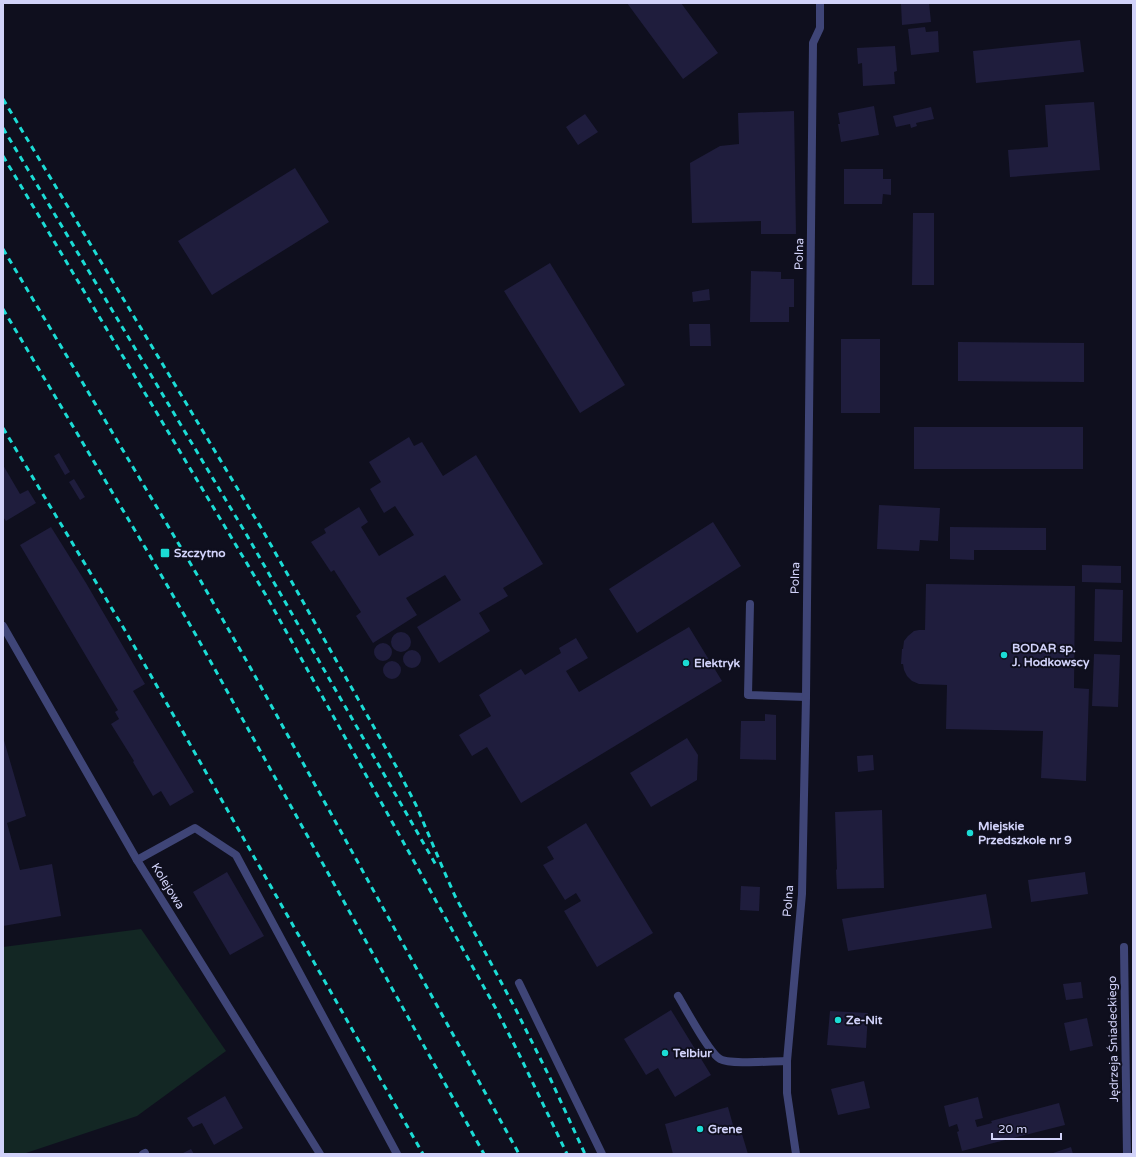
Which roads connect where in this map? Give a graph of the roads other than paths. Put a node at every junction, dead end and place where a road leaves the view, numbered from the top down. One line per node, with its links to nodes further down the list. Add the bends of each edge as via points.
1 (820, 3): 4 (street, Polna, via 820,28 813,43)
2 (750, 604): 4 (street, via 748,695)
3 (3, 626): 5 (street, Kolejowa)
4 (806, 697): 9 (street, Polna, via 802,894)
5 (137, 860): 10 (street, Kolejowa); 11 (street, via 195,828 236,855)
6 (1124, 947): 14 (street, Jędrzeja Śniadeckiego)
7 (519, 983): 12 (street)
8 (678, 996): 9 (street, via 710,1050 719,1059 729,1062)
9 (787, 1061): 13 (street, Polna, via 787,1093)
10 (320, 1154)
11 (397, 1154)
12 (602, 1154)
13 (796, 1154)
14 (1127, 1154)

